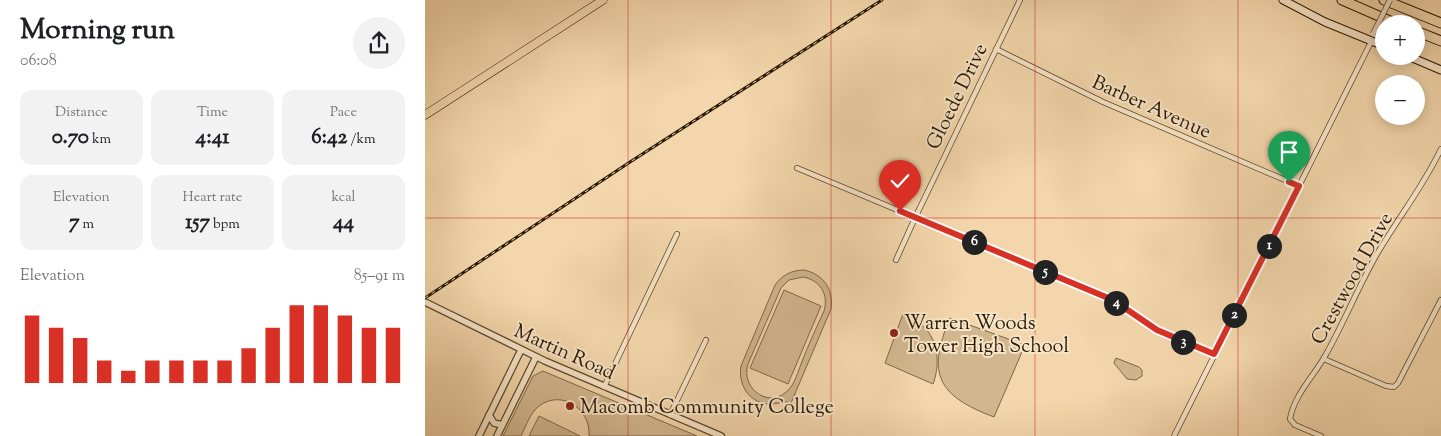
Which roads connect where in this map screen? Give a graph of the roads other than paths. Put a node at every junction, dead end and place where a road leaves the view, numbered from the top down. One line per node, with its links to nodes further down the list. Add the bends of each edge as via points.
1 (603, 0): 15 (main road)
2 (1020, 0): 12 (street, Gloede Drive)
3 (1283, 0): 10 (main road, via 1325,22)
4 (1342, 0): 7 (highway)
5 (1384, 0): 8 (highway)
6 (1390, 0): 10 (street, bridge)
7 (1376, 15)
8 (1441, 23)
9 (1425, 34): 11 (highway)
10 (1373, 38): 18 (street)
11 (1441, 40)
12 (995, 49): 18 (street, Barber Avenue, via 1103,102); 19 (street, Gloede Drive)
13 (1425, 63): 14 (main road)
14 (1441, 70)
15 (425, 115)
16 (1441, 149): 29 (street, Crestwood Drive, via 1420,189 1377,253)
17 (797, 168): 19 (street)
18 (1299, 186): 27 (street)
19 (915, 218): 21 (street, Gloede Drive); 27 (street, via 1113,300 1157,330)
20 (677, 234): 30 (street)
21 (896, 260)
22 (1441, 300): 24 (street)
23 (425, 302): 26 (street, Martin Road)
24 (1438, 311): 29 (street, via 1394,387)
25 (706, 340): 32 (street)
26 (521, 350): 28 (street, Martin Road); 31 (street)
27 (1214, 354): 38 (street)
28 (536, 357): 30 (street, Martin Road); 33 (street)
29 (1324, 359): 39 (street, Crestwood Drive, via 1306,384 1291,421)
30 (604, 387): 32 (street, Martin Road)
31 (489, 415): 33 (street, via 494,423); 35 (street)
32 (670, 415): 37 (street, Martin Road)
33 (502, 425): 36 (street)
34 (486, 435): 35 (street)
35 (479, 436)
36 (497, 436)
37 (721, 436)
38 (1174, 436)
39 (1321, 436)

